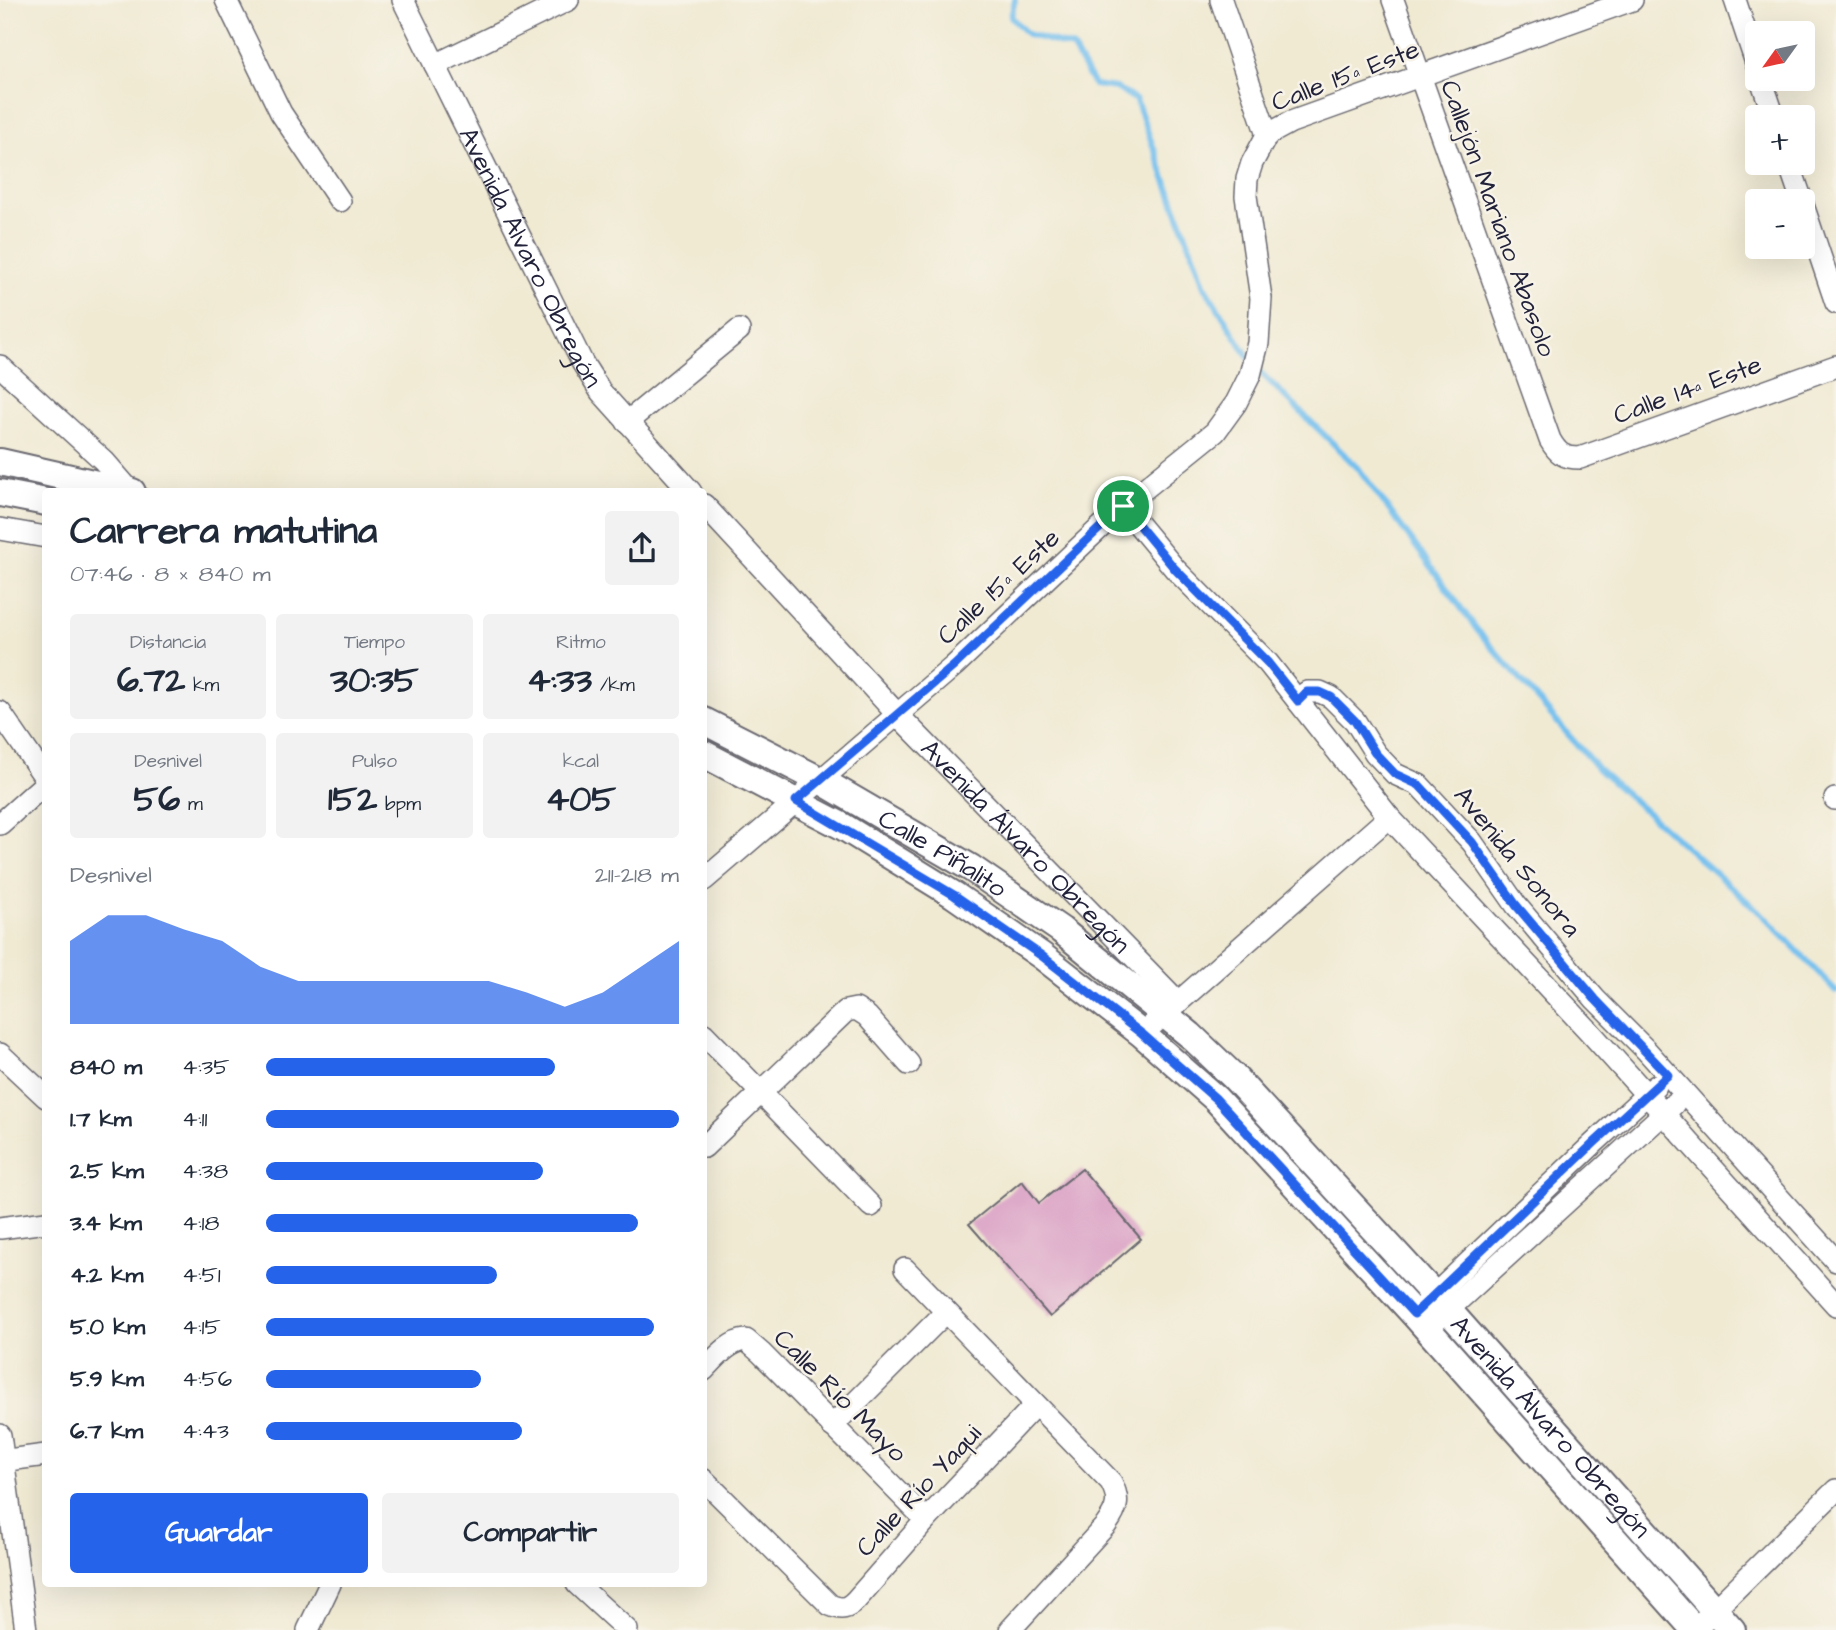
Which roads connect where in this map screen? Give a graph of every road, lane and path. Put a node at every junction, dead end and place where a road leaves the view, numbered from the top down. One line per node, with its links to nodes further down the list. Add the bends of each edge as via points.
1 (226, 0): 12 (street, via 281,113)
2 (402, 0): 9 (street, Avenida Álvaro Obregón)
3 (568, 0): 9 (street)
4 (1221, 0): 11 (street)
5 (1393, 0): 10 (street, Callejón Mariano Abasolo)
6 (1632, 0): 10 (street, Calle 15ª Este)
7 (1735, 0): 8 (street)
8 (1745, 30)
9 (435, 65): 18 (street, Avenida Álvaro Obregón, via 582,362)
10 (1418, 76): 11 (street, Calle 15ª Este); 19 (street, Callejón Mariano Abasolo)
11 (1267, 135): 26 (street, Calle 15ª Este, via 1247,179 1261,298 1250,375 1215,432)
12 (340, 201)
13 (1815, 241): 14 (street)
14 (1836, 303)
15 (739, 330): 18 (street)
16 (0, 366): 22 (street)
17 (1836, 366): 19 (street, Calle 14ª Este, via 1580,458)
18 (627, 422): 23 (street, Avenida Álvaro Obregón)
19 (1558, 453)
20 (0, 462): 21 (main road)
21 (114, 488)
22 (128, 488)
23 (687, 488)
24 (0, 493): 25 (main road)
25 (42, 501)
26 (1123, 506): 30 (street); 32 (street, Calle 15ª Este)
27 (707, 508): 32 (street, Avenida Álvaro Obregón)
28 (0, 528): 29 (street)
29 (42, 536)
30 (1298, 701): 39 (street); 47 (street, Avenida Sonora, via 1307,692 1331,697 1395,774 1419,785 1472,842 1516,905 1595,999)
31 (0, 712): 35 (street)
32 (898, 715): 36 (street, Calle 15ª Este); 42 (street, Avenida Álvaro Obregón)
33 (707, 723): 36 (main road, Calle Piñalito)
34 (707, 756): 38 (main road, Calle Piñalito)
35 (42, 775)
36 (820, 780): 38 (street, Calle 15ª Este); 42 (main road, Calle Piñalito, via 971,868)
37 (42, 785): 40 (street)
38 (796, 801): 41 (street, Calle 15ª Este); 43 (main road, Calle Piñalito, via 954,895)
39 (1389, 817): 42 (street); 51 (street)
40 (0, 824)
41 (707, 877)
42 (1171, 1008): 43 (street); 59 (main road, Avenida Álvaro Obregón, via 1190,1035)
43 (1142, 1034): 62 (main road, Avenida Álvaro Obregón, via 1216,1099)
44 (707, 1037): 49 (street)
45 (0, 1054): 48 (street)
46 (909, 1064): 49 (street, via 856,1009 834,1021)
47 (1668, 1075): 50 (street, Avenida Sonora); 51 (street)
48 (42, 1093)
49 (760, 1093): 53 (street); 54 (street)
50 (1685, 1095): 52 (street); 57 (street, Avenida Sonora)
51 (1646, 1096): 52 (street); 59 (street, via 1594,1143)
52 (1664, 1114): 59 (street); 60 (street)
53 (707, 1144)
54 (871, 1206)
55 (42, 1223): 56 (street)
56 (0, 1228)
57 (1836, 1261)
58 (905, 1269): 61 (street)
59 (1441, 1303): 62 (street); 74 (main road, Avenida Álvaro Obregón)
60 (1836, 1305)
61 (946, 1312): 64 (street); 65 (street)
62 (1421, 1321): 79 (main road, Avenida Álvaro Obregón)
63 (707, 1367): 65 (street, Calle Río Mayo, via 737,1340 746,1340)
64 (1035, 1405): 71 (street, Calle Río Yaqui); 78 (street, via 1111,1482 1118,1495 1116,1511 1106,1525)
65 (832, 1426): 71 (street, Calle Río Mayo)
66 (0, 1435): 68 (street)
67 (42, 1456): 68 (street)
68 (2, 1461): 75 (street)
69 (707, 1483): 71 (street, Calle Río Yaqui, via 830,1605 840,1609 856,1600)
70 (1836, 1490): 74 (street)
71 (926, 1520)
72 (328, 1587): 76 (street)
73 (580, 1587): 77 (street)
74 (1714, 1609): 79 (street); 80 (main road, Avenida Álvaro Obregón)
75 (26, 1630)
76 (307, 1630)
77 (627, 1630)
78 (1010, 1630)
79 (1695, 1630)
80 (1732, 1630)

